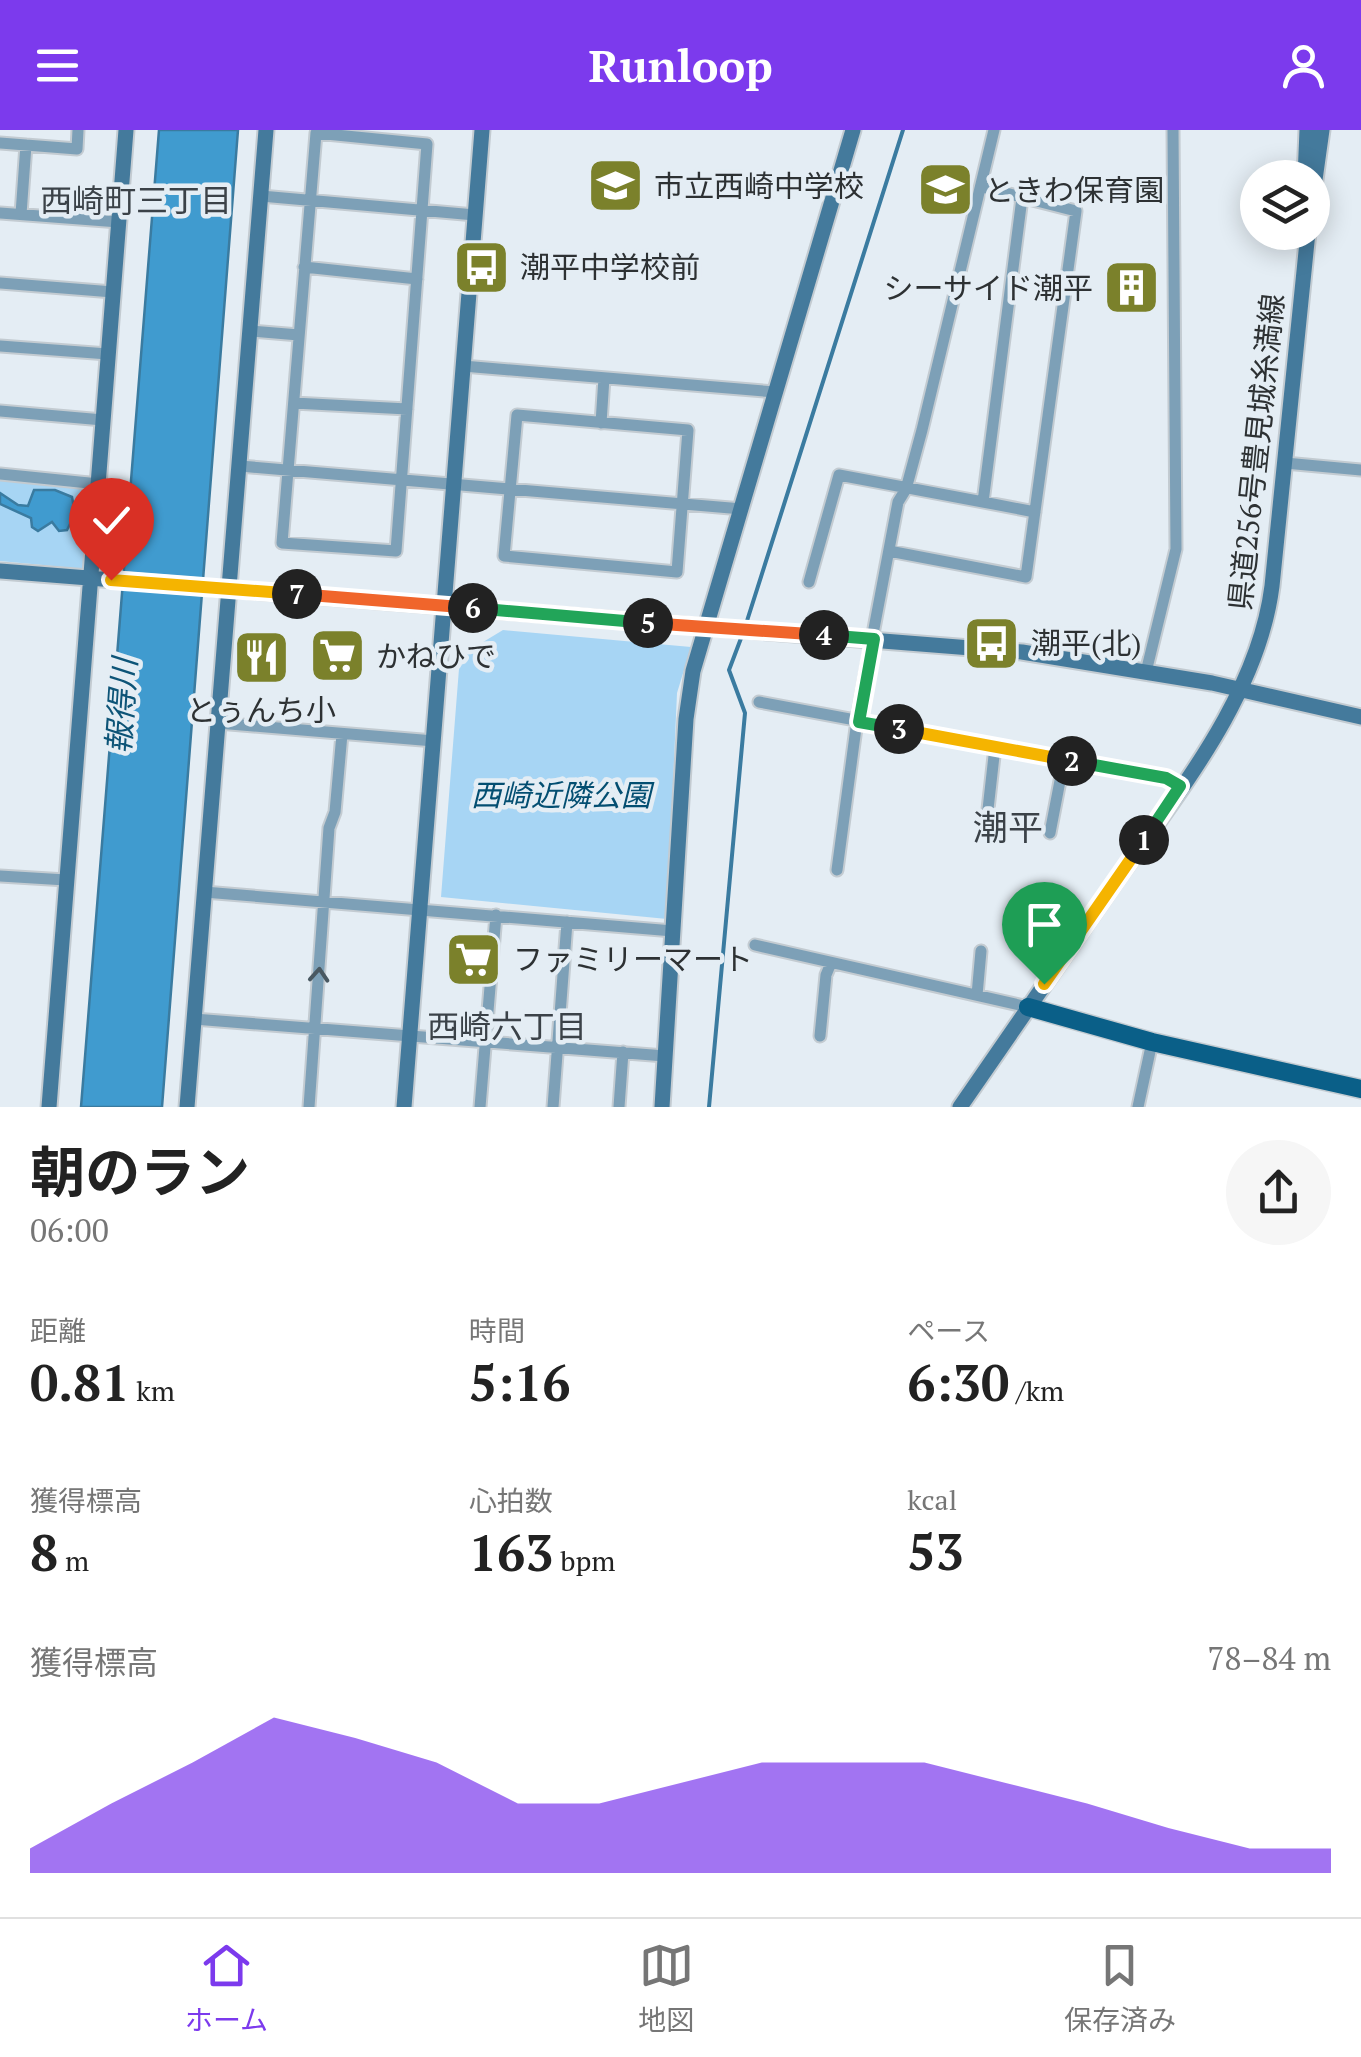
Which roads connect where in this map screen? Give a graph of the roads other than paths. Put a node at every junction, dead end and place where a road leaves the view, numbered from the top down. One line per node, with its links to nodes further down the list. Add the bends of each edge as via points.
1 (78, 130): 11 (street, via 77,149)
2 (126, 130): 22 (street)
3 (266, 130): 15 (street)
4 (482, 130): 21 (street)
5 (854, 130): 34 (street)
6 (994, 130): 14 (street)
7 (1173, 130): 62 (street, via 1176,549)
8 (1308, 130): 12 (street)
9 (1322, 130): 13 (street)
10 (0, 143): 11 (street)
11 (26, 145): 20 (street)
12 (1307, 160)
13 (1318, 160)
14 (982, 188): 16 (street); 49 (street)
15 (261, 196): 17 (street); 28 (street)
16 (1022, 198): 50 (street); 53 (street, via 1076,211)
17 (310, 200): 18 (street); 18 (street, via 316,133 427,144); 24 (street)
18 (422, 210): 21 (street); 25 (street)
19 (0, 213): 20 (street)
20 (20, 214): 22 (street)
21 (475, 215): 32 (street)
22 (119, 222): 27 (street)
23 (1304, 250): 40 (street, 県道256号豊見城糸満線)
24 (304, 268): 25 (street); 29 (street)
25 (417, 278): 36 (street)
26 (0, 283): 27 (street)
27 (113, 292): 31 (street)
28 (251, 331): 29 (street); 41 (street)
29 (299, 335): 35 (street)
30 (0, 346): 31 (street)
31 (108, 354): 38 (street)
32 (463, 366): 33 (street); 47 (street)
33 (604, 378): 34 (street); 39 (street)
34 (775, 392): 52 (street)
35 (294, 402): 36 (street); 42 (street)
36 (407, 409): 45 (street)
37 (0, 410): 38 (street)
38 (104, 420): 46 (street)
39 (600, 423): 48 (street, via 518,415); 51 (street, via 688,430)
40 (1285, 463): 43 (street); 63 (street, 県道256号豊見城糸満線, via 1270,606)
41 (240, 466): 42 (street); 58 (street)
42 (288, 470): 45 (street); 45 (street, via 282,544 396,550)
43 (1361, 470)
44 (0, 474): 46 (street)
45 (402, 480): 47 (street)
46 (99, 484): 56 (street)
47 (454, 484): 48 (street); 59 (street)
48 (510, 489): 51 (street); 51 (street, via 504,556 677,572)
49 (906, 489): 50 (street); 54 (street); 57 (street, via 839,476)
50 (982, 502): 53 (street)
51 (681, 504): 52 (street)
52 (742, 508): 60 (street)
53 (1035, 512): 54 (street, via 1026,578)
54 (889, 551): 61 (street)
55 (0, 571): 56 (street)
56 (92, 578): 58 (street); 77 (street)
57 (809, 582)
58 (230, 589): 59 (street); 67 (street)
59 (444, 606): 60 (street); 69 (street)
60 (708, 628): 61 (street); 83 (street, via 686,720)
61 (874, 639): 62 (street); 66 (street)
62 (1146, 672): 63 (street)
63 (1241, 690): 65 (street); 72 (street, 県道256号豊見城糸満線)
64 (759, 702): 66 (street)
65 (1361, 717)
66 (859, 722): 70 (street); 75 (street)
67 (218, 724): 68 (street); 78 (street)
68 (342, 734): 69 (street); 79 (street)
69 (434, 741): 80 (street)
70 (994, 747): 71 (street); 73 (street)
71 (1064, 760): 72 (street); 74 (street)
72 (1180, 786): 88 (street, 県道256号豊見城糸満線)
73 (986, 827)
74 (1050, 833)
75 (837, 870)
76 (0, 876): 77 (street)
77 (66, 880): 99 (street)
78 (204, 892): 79 (street); 89 (street)
79 (325, 903): 80 (street); 90 (street, one-way to 79)
80 (420, 910): 81 (street); 91 (street)
81 (496, 916): 82 (street); 93 (street)
82 (567, 922): 83 (street); 95 (street)
83 (673, 931): 97 (street)
84 (755, 945): 86 (street)
85 (981, 951): 87 (street)
86 (830, 963): 87 (street); 92 (street)
87 (976, 996): 88 (street)
88 (1028, 1008): 94 (main road); 107 (street, 県道256号豊見城糸満線)
89 (194, 1019): 90 (street); 100 (street)
90 (315, 1028): 91 (street); 101 (street)
91 (410, 1036): 93 (street); 102 (street)
92 (820, 1036)
93 (486, 1042): 95 (street); 103 (street)
94 (1152, 1042): 98 (main road); 108 (street)
95 (557, 1048): 96 (street); 104 (street)
96 (623, 1052): 97 (street); 105 (street)
97 (665, 1056): 106 (street)
98 (1361, 1089)
99 (49, 1107)
100 (187, 1107)
101 (309, 1107)
102 (404, 1107)
103 (480, 1107)
104 (553, 1107)
105 (619, 1107)
106 (662, 1107)
107 (960, 1107)
108 (1138, 1107)

